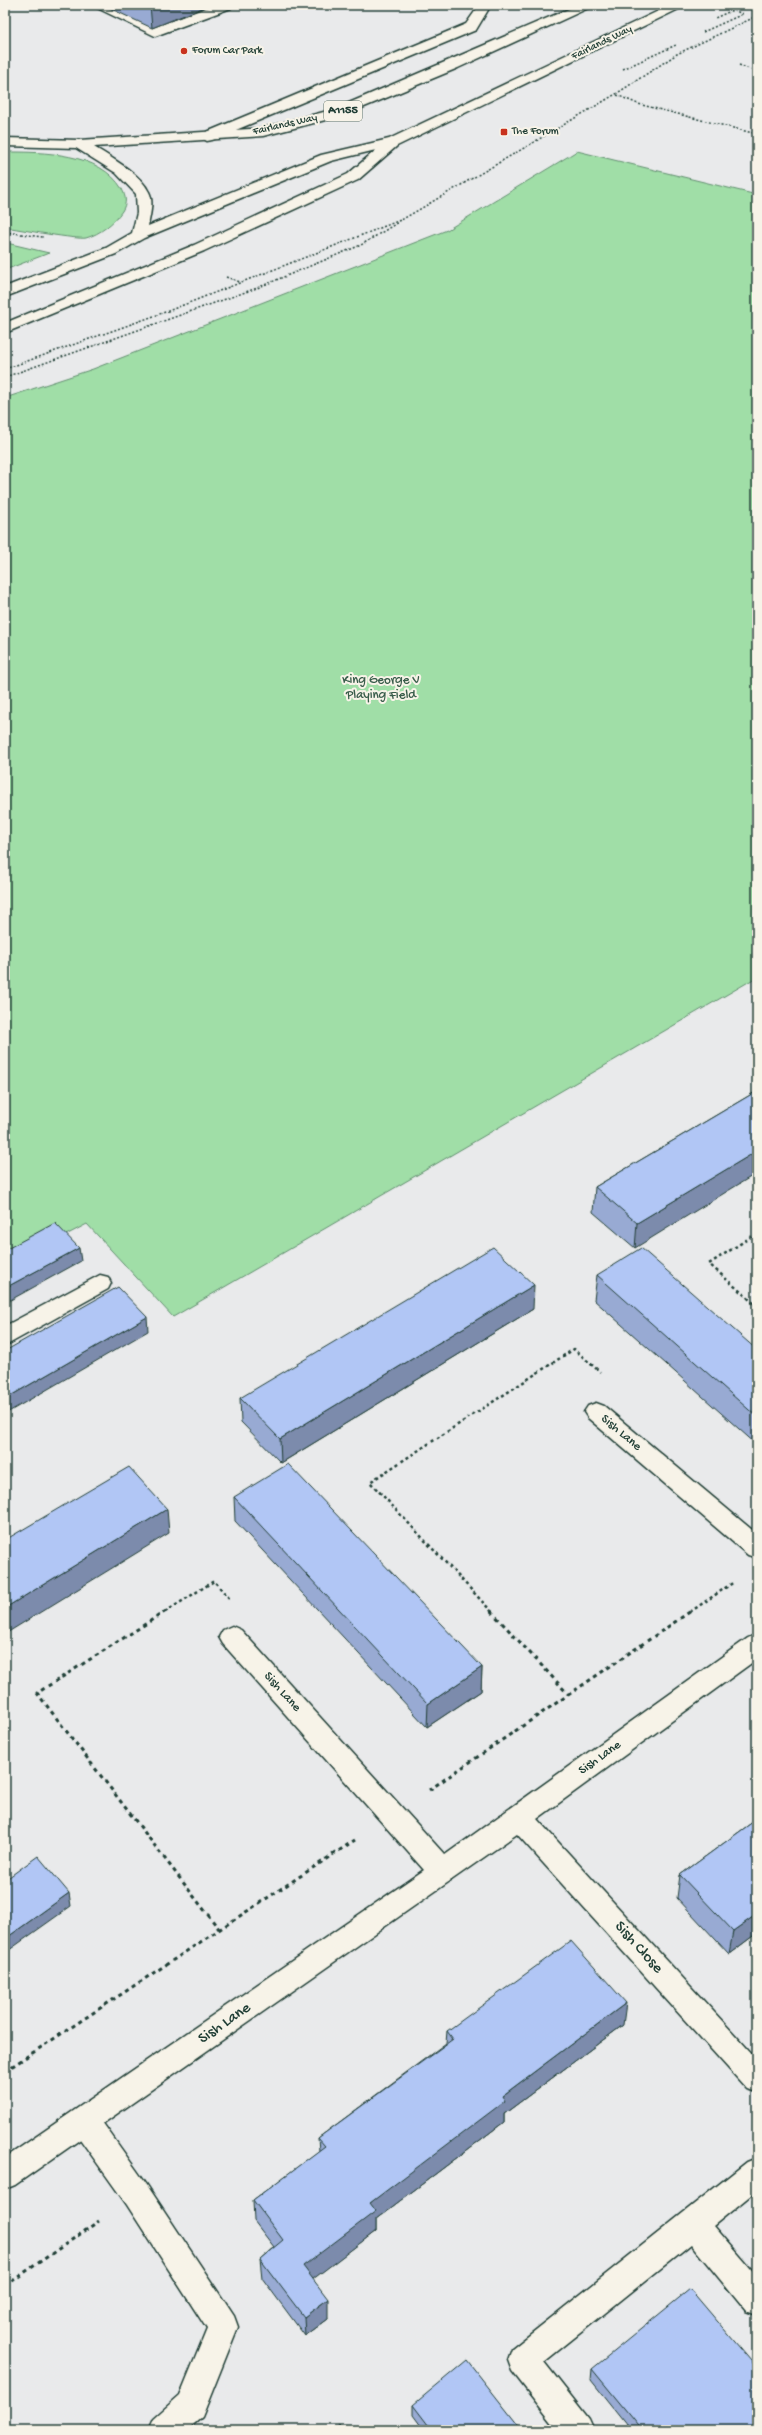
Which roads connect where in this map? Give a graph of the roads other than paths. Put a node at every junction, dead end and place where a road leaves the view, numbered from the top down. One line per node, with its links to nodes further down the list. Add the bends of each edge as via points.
1 (97, 5): 2 (main road, via 155,32)
2 (226, 5)
3 (481, 5): 6 (main road, via 482,10 471,27)
4 (589, 5): 6 (main road, Fairlands Way / A1155, via 340,112 263,132)
5 (681, 5): 8 (main road, Fairlands Way)
6 (207, 137): 9 (main road, Fairlands Way / A1155)
7 (5, 142): 9 (main road, Fairlands Way / A1155)
8 (394, 142): 10 (main road, Fairlands Way, via 326,158); 12 (main road, Fairlands Way, via 352,177 198,248)
9 (79, 144): 10 (main road, via 121,170 143,193 144,213)
10 (139, 235): 11 (main road, Fairlands Way, via 112,251)
11 (5, 292)
12 (5, 328)
13 (100, 1284): 14 (main road)
14 (5, 1337)
15 (596, 1412): 16 (main road, Sish Lane)
16 (757, 1548)
17 (232, 1637): 20 (main road, Sish Lane)
18 (757, 1645): 19 (main road, Sish Lane)
19 (518, 1817): 20 (main road, Sish Lane); 21 (main road, Sish Close)
20 (444, 1872): 22 (main road, Sish Lane)
21 (757, 2079)
22 (85, 2122): 24 (main road, Sish Lane); 27 (main road, via 137,2195 223,2327 191,2406)
23 (757, 2172): 25 (main road)
24 (5, 2175)
25 (693, 2224): 26 (main road); 28 (main road, via 522,2360)
26 (757, 2300)
27 (164, 2430)
28 (578, 2430)

